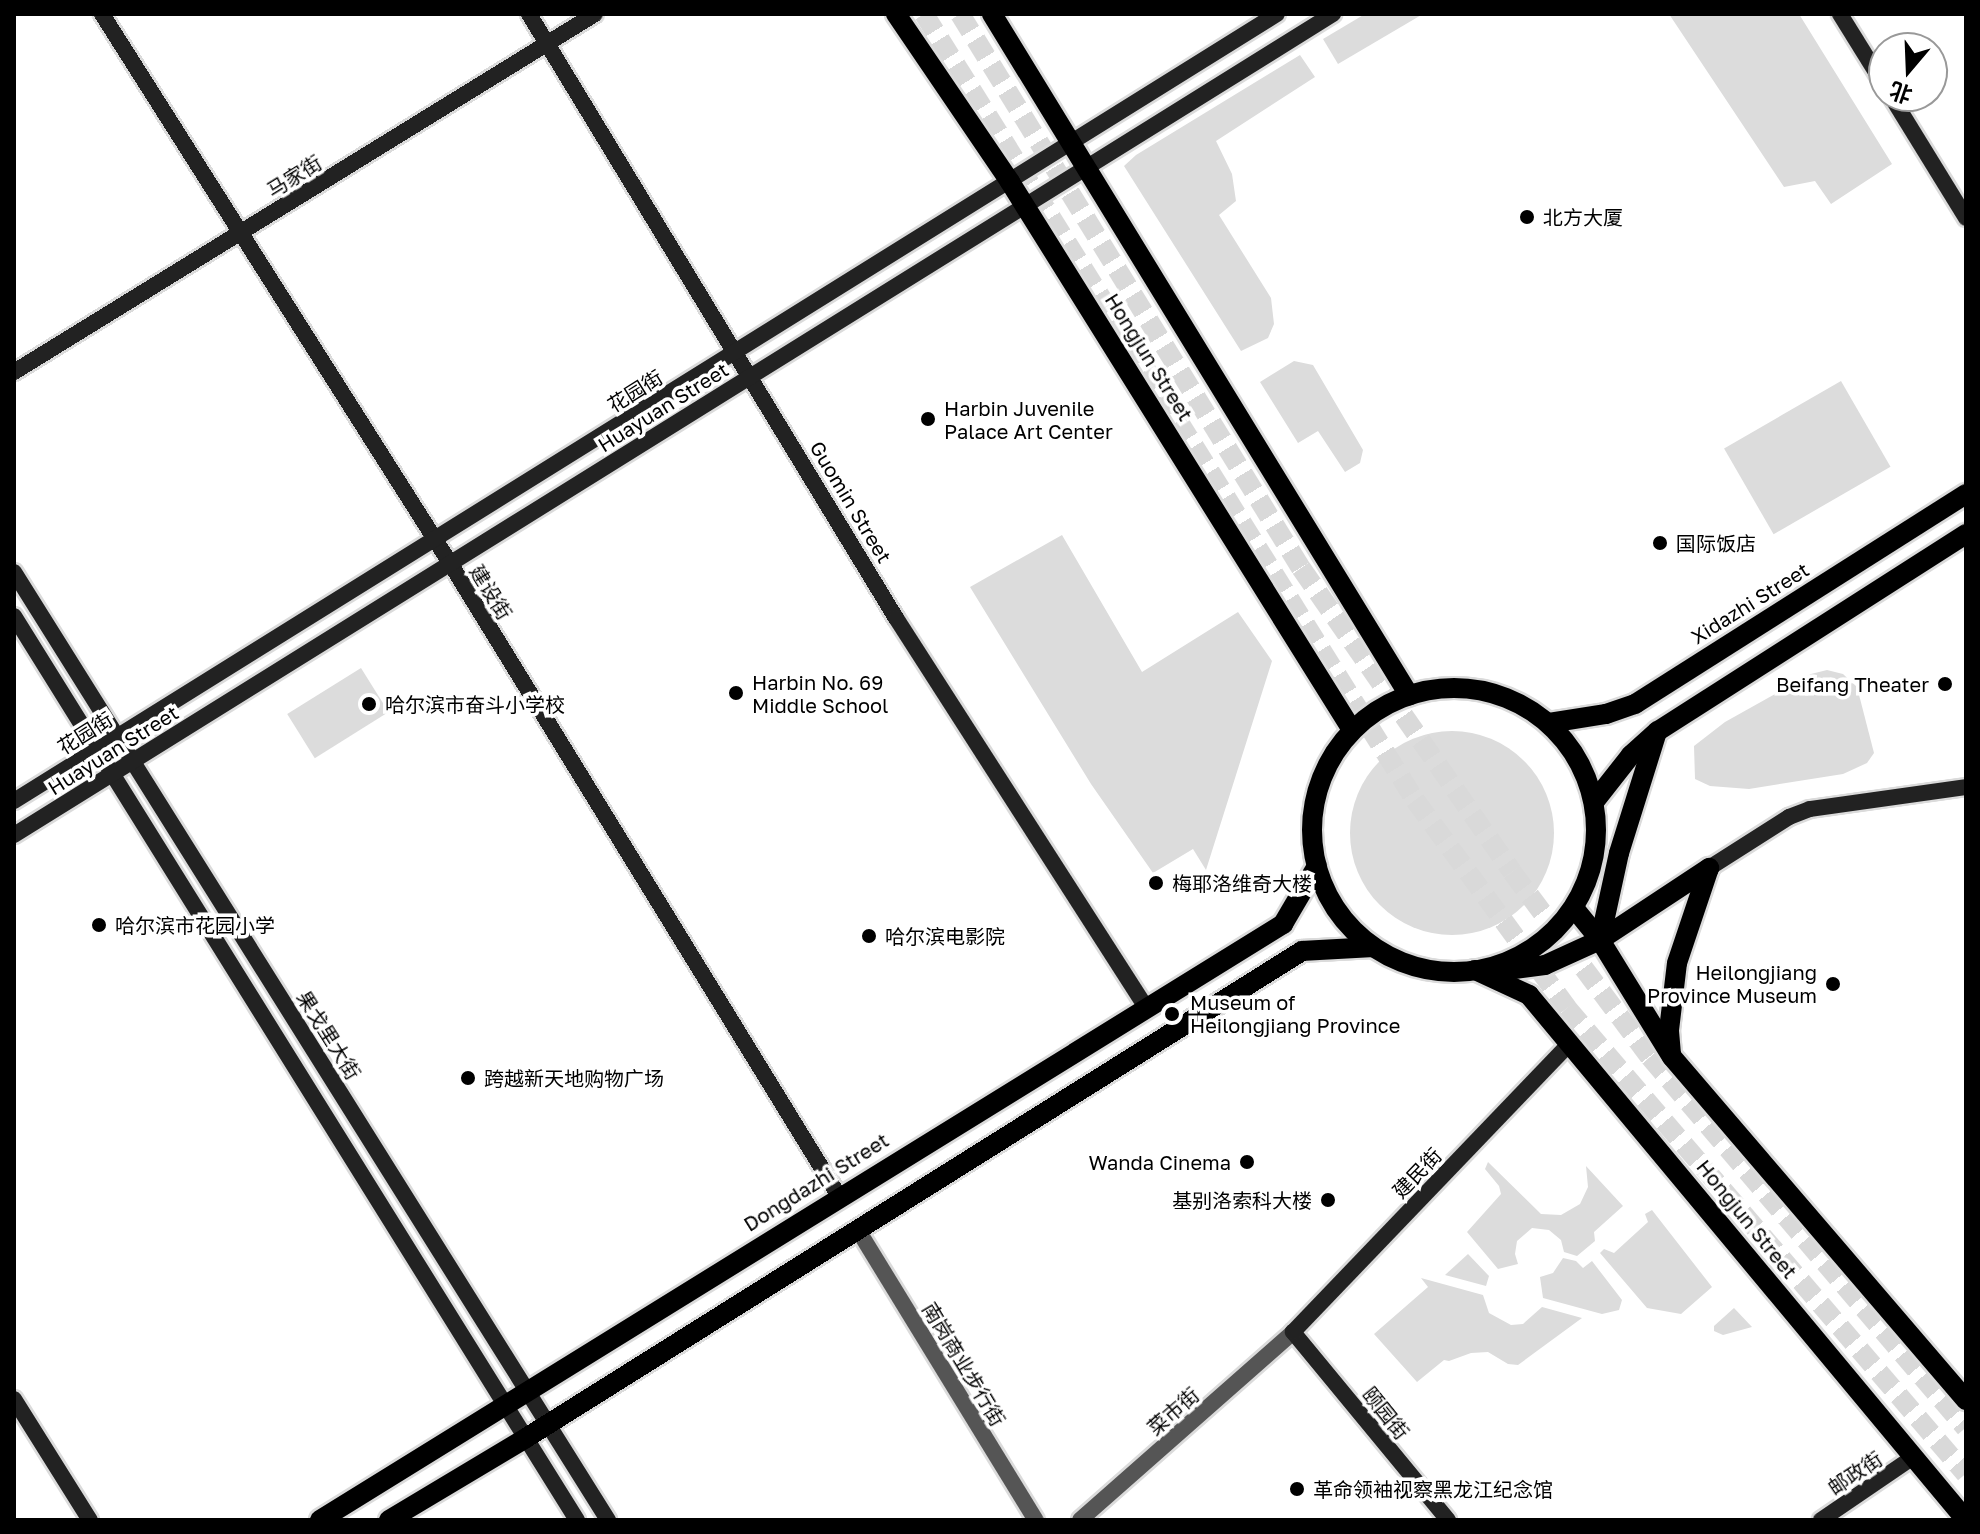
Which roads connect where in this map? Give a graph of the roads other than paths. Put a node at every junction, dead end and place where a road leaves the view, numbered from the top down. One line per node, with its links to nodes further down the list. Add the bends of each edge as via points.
1 (102, 14): 17 (main road, 建设街)
2 (529, 14): 9 (main road, Guomin Street)
3 (595, 14): 9 (main road, 马家街)
4 (896, 14): 14 (main road, Hongjun Street)
5 (992, 14): 12 (main road)
6 (1277, 14): 12 (main road, 花园街)
7 (1333, 14): 13 (main road, Huayuan Street)
8 (1840, 14): 10 (main road)
9 (547, 44): 17 (main road, 马家街); 18 (main road, Guomin Street)
10 (1868, 59)
11 (1901, 112): 16 (main road)
12 (1070, 143): 13 (main road); 14 (main road, 花园街)
13 (1085, 168): 15 (main road, Huayuan Street); 27 (main road)
14 (1010, 182): 15 (main road, Hongjun Street); 18 (main road, 花园街)
15 (1025, 206): 20 (main road, Huayuan Street); 29 (main road, Hongjun Street)
16 (1966, 218)
17 (239, 234): 19 (main road, 马家街); 23 (main road, 建设街)
18 (736, 351): 20 (main road, Guomin Street); 23 (main road, 花园街)
19 (14, 372)
20 (752, 376): 24 (main road, Huayuan Street); 45 (main road, Guomin Street, via 896,618)
21 (1966, 494): 28 (main road, Xidazhi Street, via 1635,704)
22 (1966, 534): 30 (main road)
23 (435, 539): 24 (main road, 建设街); 31 (main road, 花园街)
24 (450, 563): 33 (main road, Huayuan Street); 48 (main road, 建设街)
25 (14, 572): 31 (main road, 果戈里大街)
26 (14, 616): 32 (main road)
27 (1409, 695): 28 (main road, via 1433,689 1483,690 1507,697); 29 (main road, via 1372,713)
28 (1549, 723): 37 (main road, via 1578,759)
29 (1352, 730): 39 (main road, via 1330,760 1314,801 1312,845)
30 (1658, 731): 37 (main road); 42 (main road, via 1619,853)
31 (118, 736): 32 (main road, 花园街); 33 (main road, 果戈里大街)
32 (97, 749): 34 (main road); 36 (main road, 花园街)
33 (134, 760): 34 (main road, Huayuan Street); 51 (main road, 果戈里大街)
34 (113, 773): 38 (main road, Huayuan Street); 54 (main road)
35 (1966, 787): 40 (main road, via 1810,809)
36 (14, 801)
37 (1594, 802): 41 (main road, via 1595,857)
38 (14, 835)
39 (1317, 866): 43 (main road, via 1342,917); 45 (main road, Dongdazhi Street, via 1283,924)
40 (1709, 868): 42 (main road); 47 (main road, via 1677,963 1669,1030)
41 (1574, 908): 42 (main road); 44 (main road, via 1531,950)
42 (1600, 940): 44 (main road, via 1545,965); 47 (main road)
43 (1373, 947): 44 (main road, via 1422,968); 49 (main road, via 1302,951)
44 (1475, 970): 46 (main road, Hongjun Street, via 1529,995)
45 (1145, 1006): 48 (main road, Dongdazhi Street)
46 (1570, 1043): 50 (main road, 建民街); 57 (main road, Hongjun Street)
47 (1672, 1057): 53 (main road)
48 (839, 1196): 51 (main road, Dongdazhi Street)
49 (858, 1230): 55 (main road); 63 (street, 南岗商业步行街)
50 (1293, 1332): 64 (street, 菜市街); 65 (main road, 颐园街)
51 (528, 1390): 54 (main road, Dongdazhi Street); 55 (main road, 果戈里大街)
52 (14, 1399): 58 (main road)
53 (1966, 1400)
54 (505, 1404): 56 (main road); 59 (main road, Dongdazhi Street)
55 (550, 1423): 56 (main road); 62 (main road, 果戈里大街)
56 (526, 1438): 60 (main road); 61 (main road)
57 (1912, 1458): 66 (main road, 邮政街); 67 (main road, Hongjun Street)
58 (90, 1520)
59 (320, 1520)
60 (389, 1520)
61 (577, 1520)
62 (608, 1520)
63 (1036, 1520)
64 (1080, 1520)
65 (1448, 1520)
66 (1821, 1520)
67 (1966, 1520)

